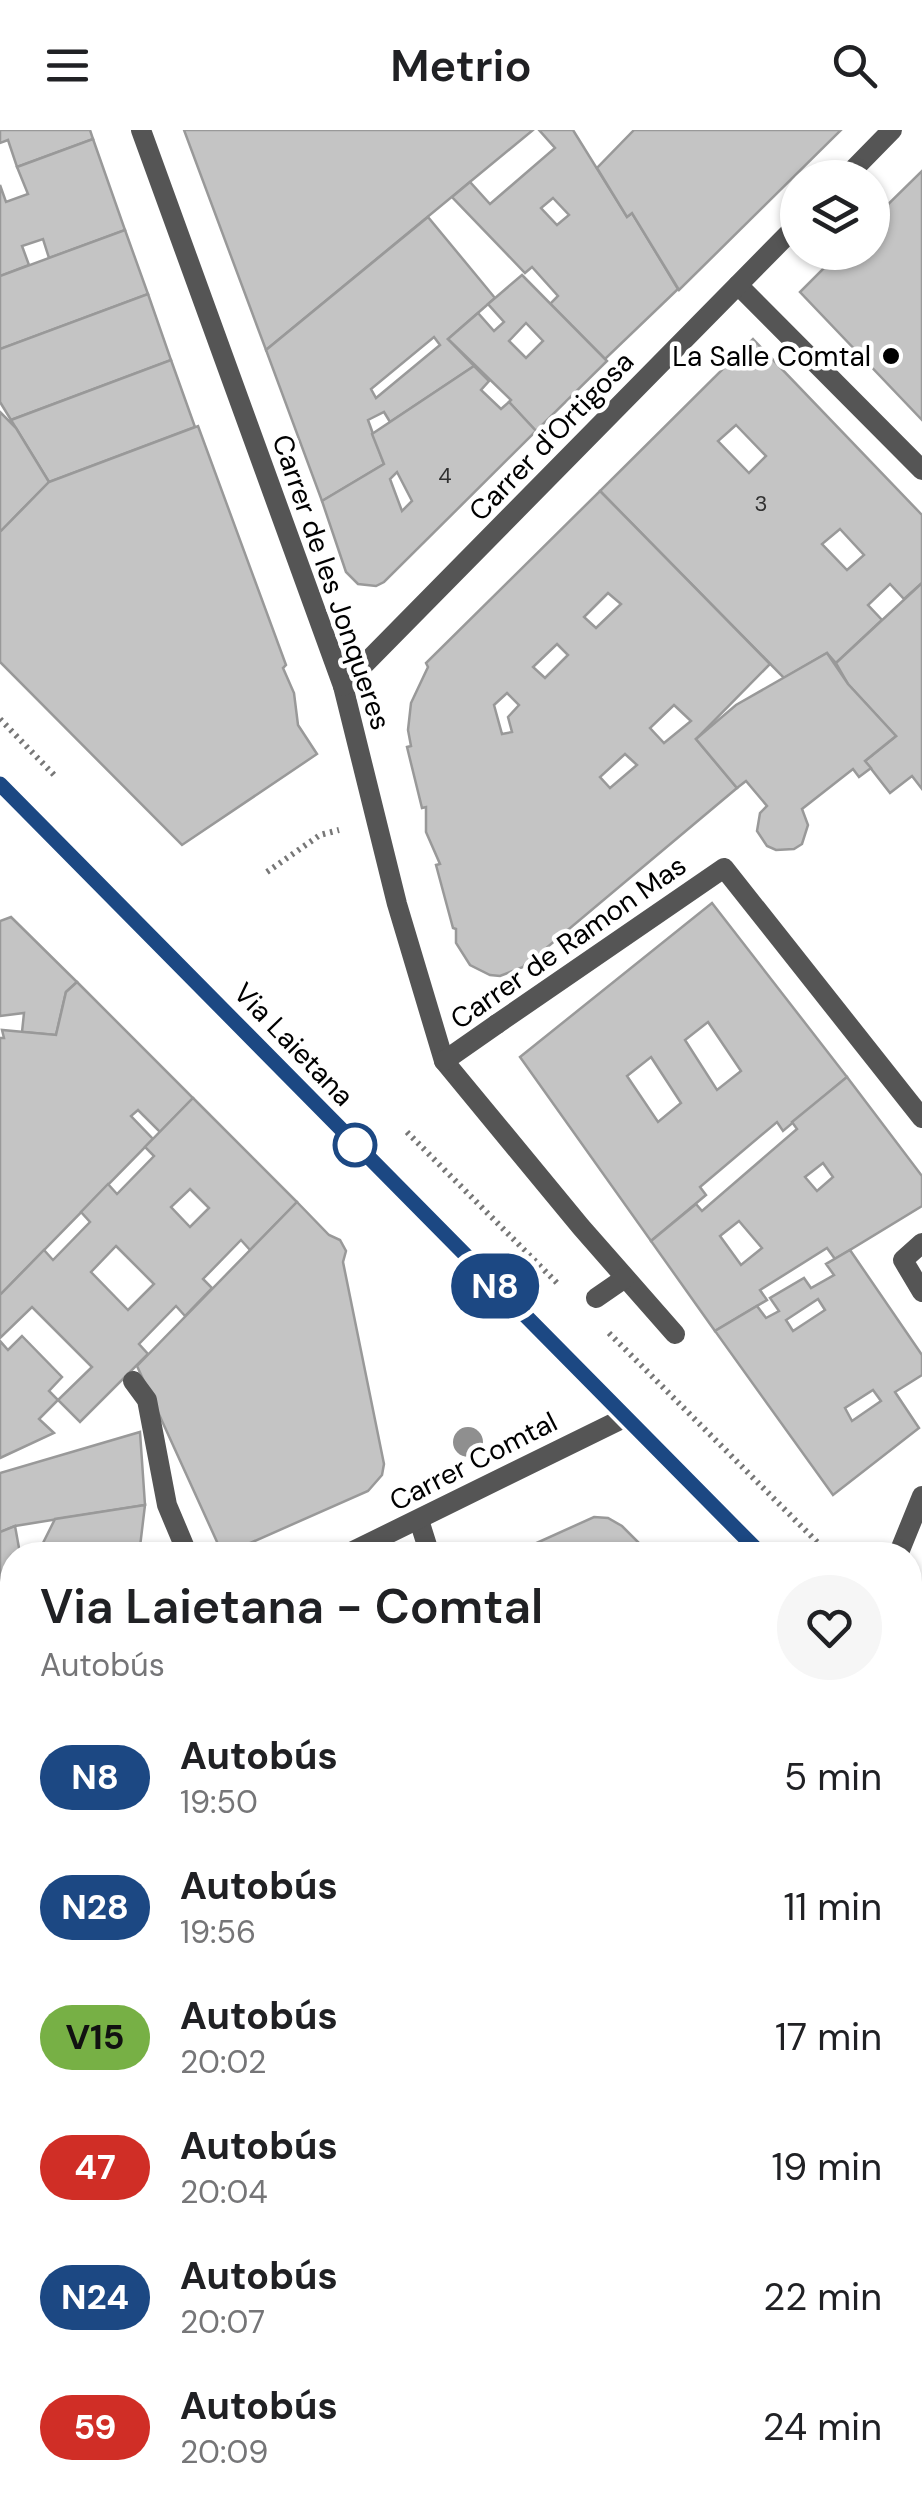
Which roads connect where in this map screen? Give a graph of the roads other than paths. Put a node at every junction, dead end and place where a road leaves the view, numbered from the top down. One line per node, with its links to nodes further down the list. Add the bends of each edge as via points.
1 (142, 130): 7 (street, Carrer de les Jonqueres)
2 (892, 130): 3 (street)
3 (862, 160)
4 (780, 242): 5 (street, Carrer d'Ortigosa)
5 (738, 285): 6 (street); 7 (street, Carrer d'Ortigosa)
6 (922, 470)
7 (343, 686): 9 (street, Carrer de les Jonqueres)
8 (0, 784): 17 (main road, Via Laietana)
9 (444, 1061): 10 (street, Carrer de Ramon Mas, via 724,868); 12 (street)
10 (922, 1118)
11 (922, 1243): 13 (street, via 903,1260)
12 (625, 1278): 14 (street); 15 (street)
13 (922, 1292)
14 (596, 1298)
15 (675, 1334)
16 (133, 1381): 20 (street, via 147,1400 167,1505)
17 (626, 1417): 19 (street, Carrer Comtal); 23 (main road, Via Laietana)
18 (919, 1503): 24 (street)
19 (419, 1520): 21 (street, Carrer Comtal); 22 (street)
20 (183, 1542)
21 (372, 1542)
22 (426, 1542)
23 (749, 1542)
24 (903, 1542)

